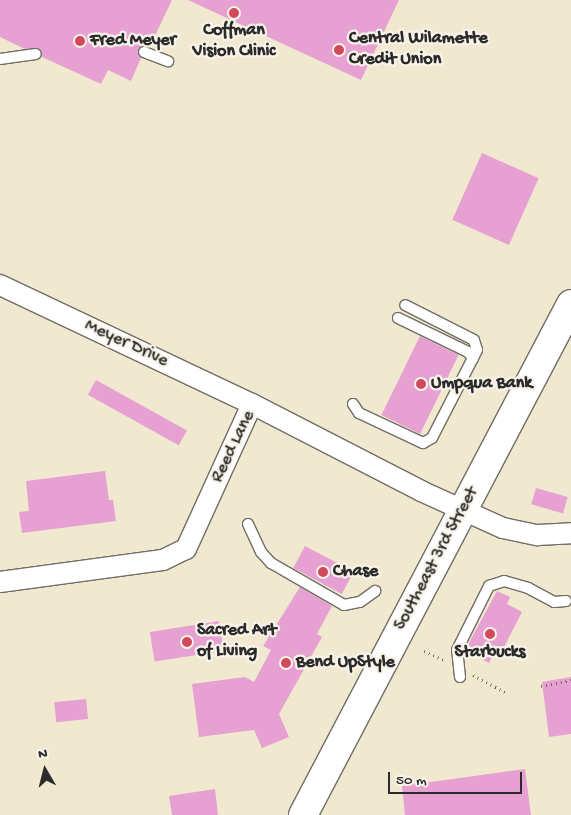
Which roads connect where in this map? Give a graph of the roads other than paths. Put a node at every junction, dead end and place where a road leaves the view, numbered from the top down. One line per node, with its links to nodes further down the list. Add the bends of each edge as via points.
1 (144, 52): 4 (lane)
2 (36, 54): 3 (lane)
3 (0, 59)
4 (168, 61)
5 (0, 285): 10 (street, Meyer Drive)
6 (571, 304): 12 (main road, Southeast 3rd Street)
7 (405, 305): 9 (lane, via 474,340 477,350)
8 (398, 318): 9 (lane, via 468,352)
9 (473, 358): 11 (lane, via 432,438 423,444 358,412)
10 (252, 404): 12 (street, Reed Lane, via 421,491); 15 (street, Reed Lane, via 186,549 163,560)
11 (353, 404)
12 (463, 509): 14 (street, Reed Lane, via 503,528 537,535); 19 (main road, Southeast 3rd Street)
13 (248, 524): 16 (lane, via 261,552 271,563 344,605 360,602)
14 (571, 533)
15 (0, 582)
16 (375, 591)
17 (566, 601): 18 (lane, via 554,602 528,588 504,581 488,586 457,650)
18 (464, 675)
19 (303, 815)

